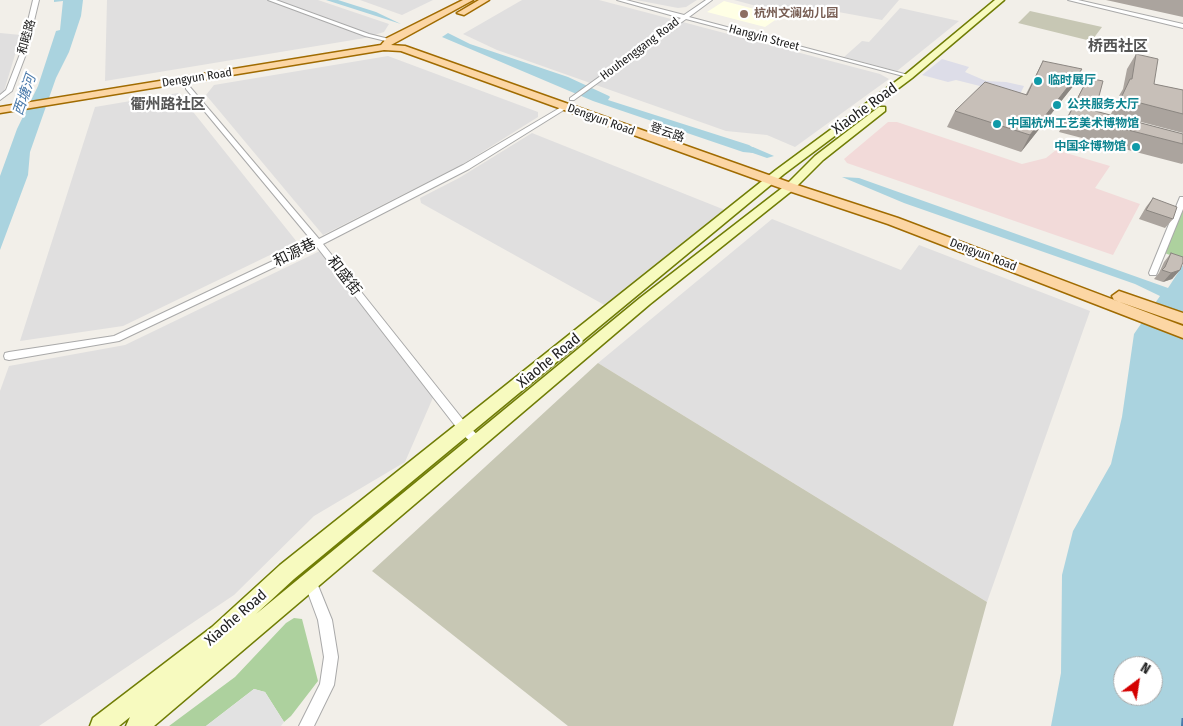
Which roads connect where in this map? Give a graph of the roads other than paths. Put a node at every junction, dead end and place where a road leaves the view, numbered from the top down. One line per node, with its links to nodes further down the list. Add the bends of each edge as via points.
1 (36, 0): 17 (street, 和睦路, via 23,54 9,91)
2 (271, 0): 12 (street)
3 (468, 0): 12 (main road)
4 (485, 0): 13 (main road)
5 (620, 0): 10 (street, Hangyin Street)
6 (709, 0): 10 (street, Houhenggang Road)
7 (1000, 0): 15 (main road, Xiaohe Road)
8 (1008, 0): 22 (main road, Xiaohe Road, via 914,83 819,158)
9 (1071, 0): 11 (street)
10 (684, 16): 15 (street, Hangyin Street); 18 (street, Houhenggang Road)
11 (1183, 26)
12 (387, 43): 13 (main road, Dengyun Road); 14 (main road, Dengyun Road)
13 (405, 45): 18 (main road, Dengyun Road)
14 (255, 66): 19 (main road, Dengyun Road); 20 (main road, Dengyun Road)
15 (909, 76): 21 (main road, Xiaohe Road)
16 (188, 88): 25 (street, 和盛街)
17 (0, 98)
18 (572, 100): 21 (main road, Dengyun Road); 25 (street, 和源巷, via 466,168)
19 (0, 105)
20 (0, 110)
21 (776, 177): 22 (main road, Dengyun Road); 30 (main road, Xiaohe Road)
22 (794, 183): 24 (main road, Dengyun Road); 31 (main road, Xiaohe Road, via 645,301)
23 (1183, 199): 26 (street)
24 (896, 217): 27 (main road, Dengyun Road); 28 (main road, Dengyun Road)
25 (318, 243): 29 (street, 和源巷, via 116,339); 30 (street, 和盛街)
26 (1153, 273)
27 (1183, 319)
28 (1183, 332)
29 (10, 356)
30 (464, 429): 31 (street, 和盛街); 33 (main road, Xiaohe Road, via 287,572 218,634)
31 (478, 442): 32 (main road, Xiaohe Road)
32 (310, 582): 34 (main road, Xiaohe Road); 35 (street, via 325,620 331,657 327,685)
33 (101, 726)
34 (137, 726)
35 (306, 726)

